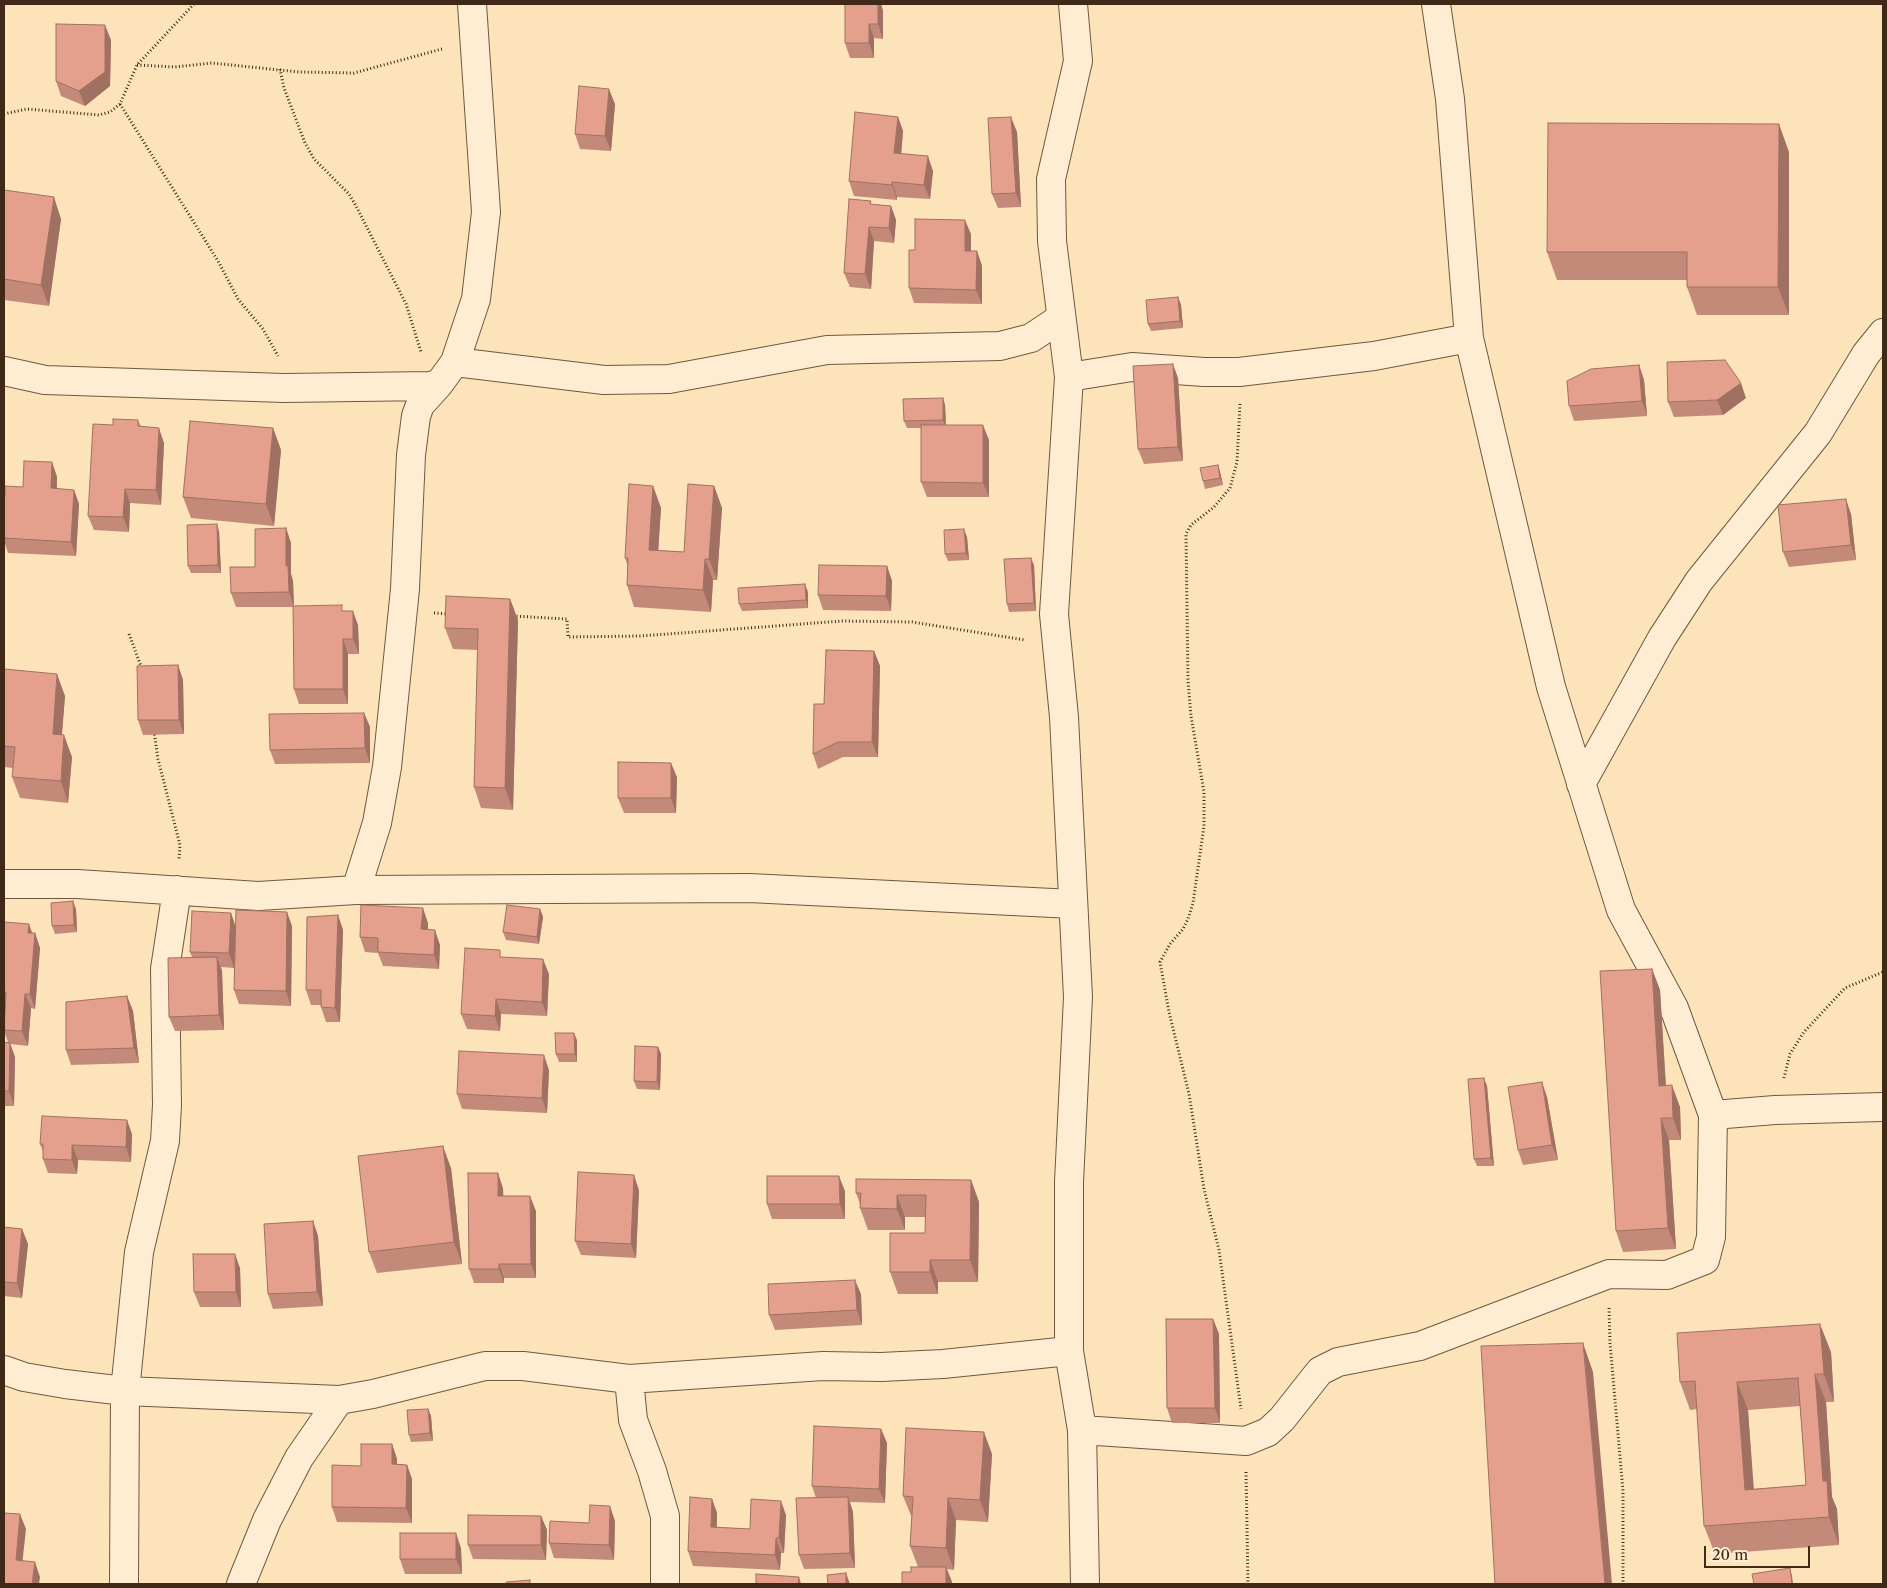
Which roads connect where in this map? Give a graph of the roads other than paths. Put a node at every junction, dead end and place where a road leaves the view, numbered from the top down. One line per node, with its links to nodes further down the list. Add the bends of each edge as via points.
1 (472, 4): 7 (street, via 486,212 476,299)
2 (1073, 4): 4 (street, via 1078,61 1051,179 1052,241)
3 (1436, 4): 6 (street, via 1450,99)
4 (1061, 318): 7 (street, via 1031,338 1000,346 827,350 669,379 604,380); 9 (street)
5 (1883, 333): 11 (street, via 1866,354 1818,433 1699,581 1662,638)
6 (1469, 338): 9 (street, via 1374,356 1239,372 1132,367); 11 (street, via 1551,687)
7 (455, 362): 10 (street)
8 (4, 371): 10 (street, via 46,380 284,388)
9 (1069, 377): 15 (street, via 1054,614 1064,718)
10 (435, 385): 14 (street, via 416,416 387,767 377,823)
11 (1581, 784): 17 (street, via 1621,910 1674,1008)
12 (4, 884): 13 (street, via 78,884)
13 (177, 890): 14 (street, via 258,896); 21 (street, via 165,969 165,1141 139,1252)
14 (356, 890): 15 (street, via 748,888)
15 (1073, 904): 18 (street, via 1078,997 1069,1182)
16 (1883, 1107): 17 (street)
17 (1713, 1115): 23 (street, via 1710,1238 1705,1260 1667,1275 1609,1274 1420,1346 1338,1362 1320,1371 1268,1432 1246,1441)
18 (1069, 1351): 20 (street, via 943,1364 822,1366); 23 (street)
19 (4, 1370): 21 (street, via 65,1384)
20 (629, 1379): 22 (street, via 523,1366 485,1366); 26 (street, via 633,1420 665,1516)
21 (125, 1391): 22 (street); 24 (street)
22 (340, 1400): 25 (street, via 299,1458 267,1520)
23 (1082, 1430): 27 (street)
24 (124, 1584)
25 (241, 1584)
26 (665, 1584)
27 (1085, 1584)

